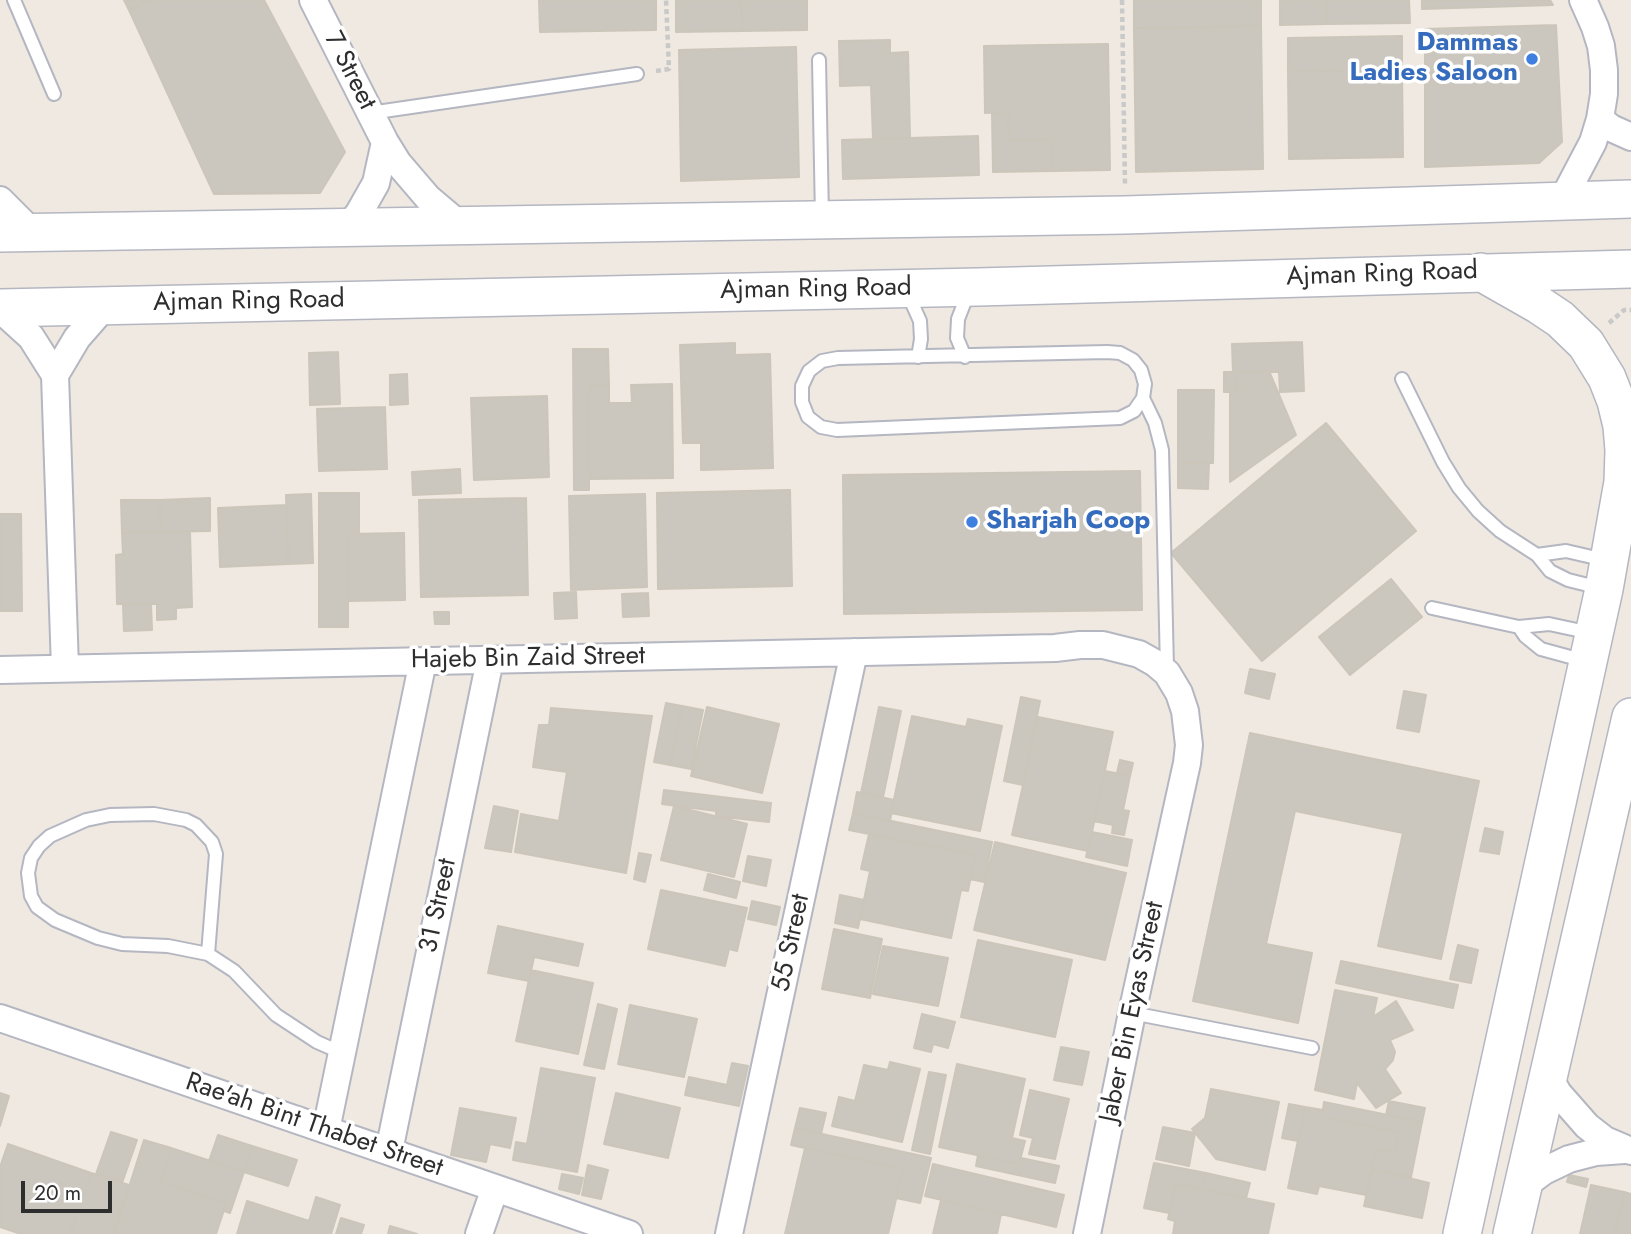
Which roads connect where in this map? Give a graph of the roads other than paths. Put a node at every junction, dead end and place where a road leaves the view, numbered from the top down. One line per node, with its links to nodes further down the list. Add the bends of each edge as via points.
1 (14, 0): 6 (lane)
2 (313, 0): 7 (street, 7 Street)
3 (1583, 0): 8 (street, via 1603,58)
4 (819, 60): 14 (lane)
5 (637, 74): 7 (lane)
6 (54, 94)
7 (370, 113): 10 (street, 7 Street)
8 (1600, 118): 9 (street); 13 (street, via 1593,142)
9 (1631, 137)
10 (385, 142): 15 (street, 7 Street, via 414,183); 16 (street, 7 Street, via 376,183)
11 (1631, 199): 13 (main road)
12 (0, 200): 17 (street)
13 (1562, 201): 14 (main road)
14 (822, 219): 15 (main road)
15 (460, 225): 16 (main road)
16 (348, 227): 17 (main road)
17 (16, 232)
18 (1631, 269): 19 (main road, Ajman Ring Road)
19 (1480, 272): 20 (main road, Ajman Ring Road); 29 (main road, via 1560,319 1595,356 1622,426)
20 (978, 287): 21 (main road, Ajman Ring Road); 24 (lane, via 965,301 958,319 957,338)
21 (906, 288): 22 (main road, Ajman Ring Road); 25 (lane, via 920,321)
22 (105, 306): 23 (main road, Ajman Ring Road); 26 (street, via 77,338)
23 (0, 309): 26 (street, via 31,337)
24 (965, 356): 25 (lane); 28 (lane, via 1120,353 1141,370)
25 (918, 357): 28 (lane, via 822,361 809,371 802,386 808,417 821,427 837,430 1120,418 1134,411)
26 (55, 375): 39 (street)
27 (1402, 379): 30 (lane, via 1459,488 1500,531)
28 (1143, 398): 41 (lane, via 1162,450)
29 (1627, 472): 31 (main road)
30 (1536, 555): 31 (lane, via 1566,551); 31 (lane, via 1559,576)
31 (1607, 575): 35 (main road)
32 (1432, 608): 33 (lane)
33 (1519, 627): 35 (lane, via 1549,624); 35 (lane, via 1541,649)
34 (1055, 648): 36 (street, Hajeb Bin Zaid Street); 41 (street, Jaber Bin Eyas Street, via 1120,648 1139,654); 43 (street, Jaber Bin Eyas Street, via 1132,666 1155,683 1174,713)
35 (1592, 648): 59 (main road)
36 (855, 652): 37 (street, Hajeb Bin Zaid Street); 57 (street, 55 Street)
37 (490, 660): 38 (street, Hajeb Bin Zaid Street); 51 (street, 31 Street)
38 (423, 661): 39 (street, Hajeb Bin Zaid Street); 48 (street)
39 (65, 668): 40 (street, Hajeb Bin Zaid Street)
40 (0, 670)
41 (1167, 673): 43 (street, Jaber Bin Eyas Street, via 1185,710 1189,745)
42 (1631, 717): 49 (main road)
43 (1180, 789): 45 (street, Jaber Bin Eyas Street)
44 (208, 954): 44 (lane, via 97,939 55,920 31,896 31,858 50,836 110,815 154,814 196,825 212,842 216,855); 48 (lane, via 234,971 276,1015)
45 (1132, 1013): 47 (lane); 58 (street, Jaber Bin Eyas Street)
46 (0, 1018): 50 (street, Rae'ah Bint Thabet Street)
47 (1312, 1048)
48 (342, 1053): 50 (street)
49 (1547, 1073): 52 (street, via 1571,1111); 54 (main road)
50 (326, 1130): 51 (street, Rae'ah Bint Thabet Street)
51 (389, 1151): 53 (street, Rae'ah Bint Thabet Street)
52 (1628, 1151): 54 (street, via 1569,1159)
53 (495, 1188): 55 (street); 56 (street, Rae'ah Bint Thabet Street)
54 (1521, 1188): 60 (main road)
55 (479, 1234)
56 (629, 1234)
57 (729, 1234)
58 (1087, 1234)
59 (1462, 1234)
60 (1512, 1234)

